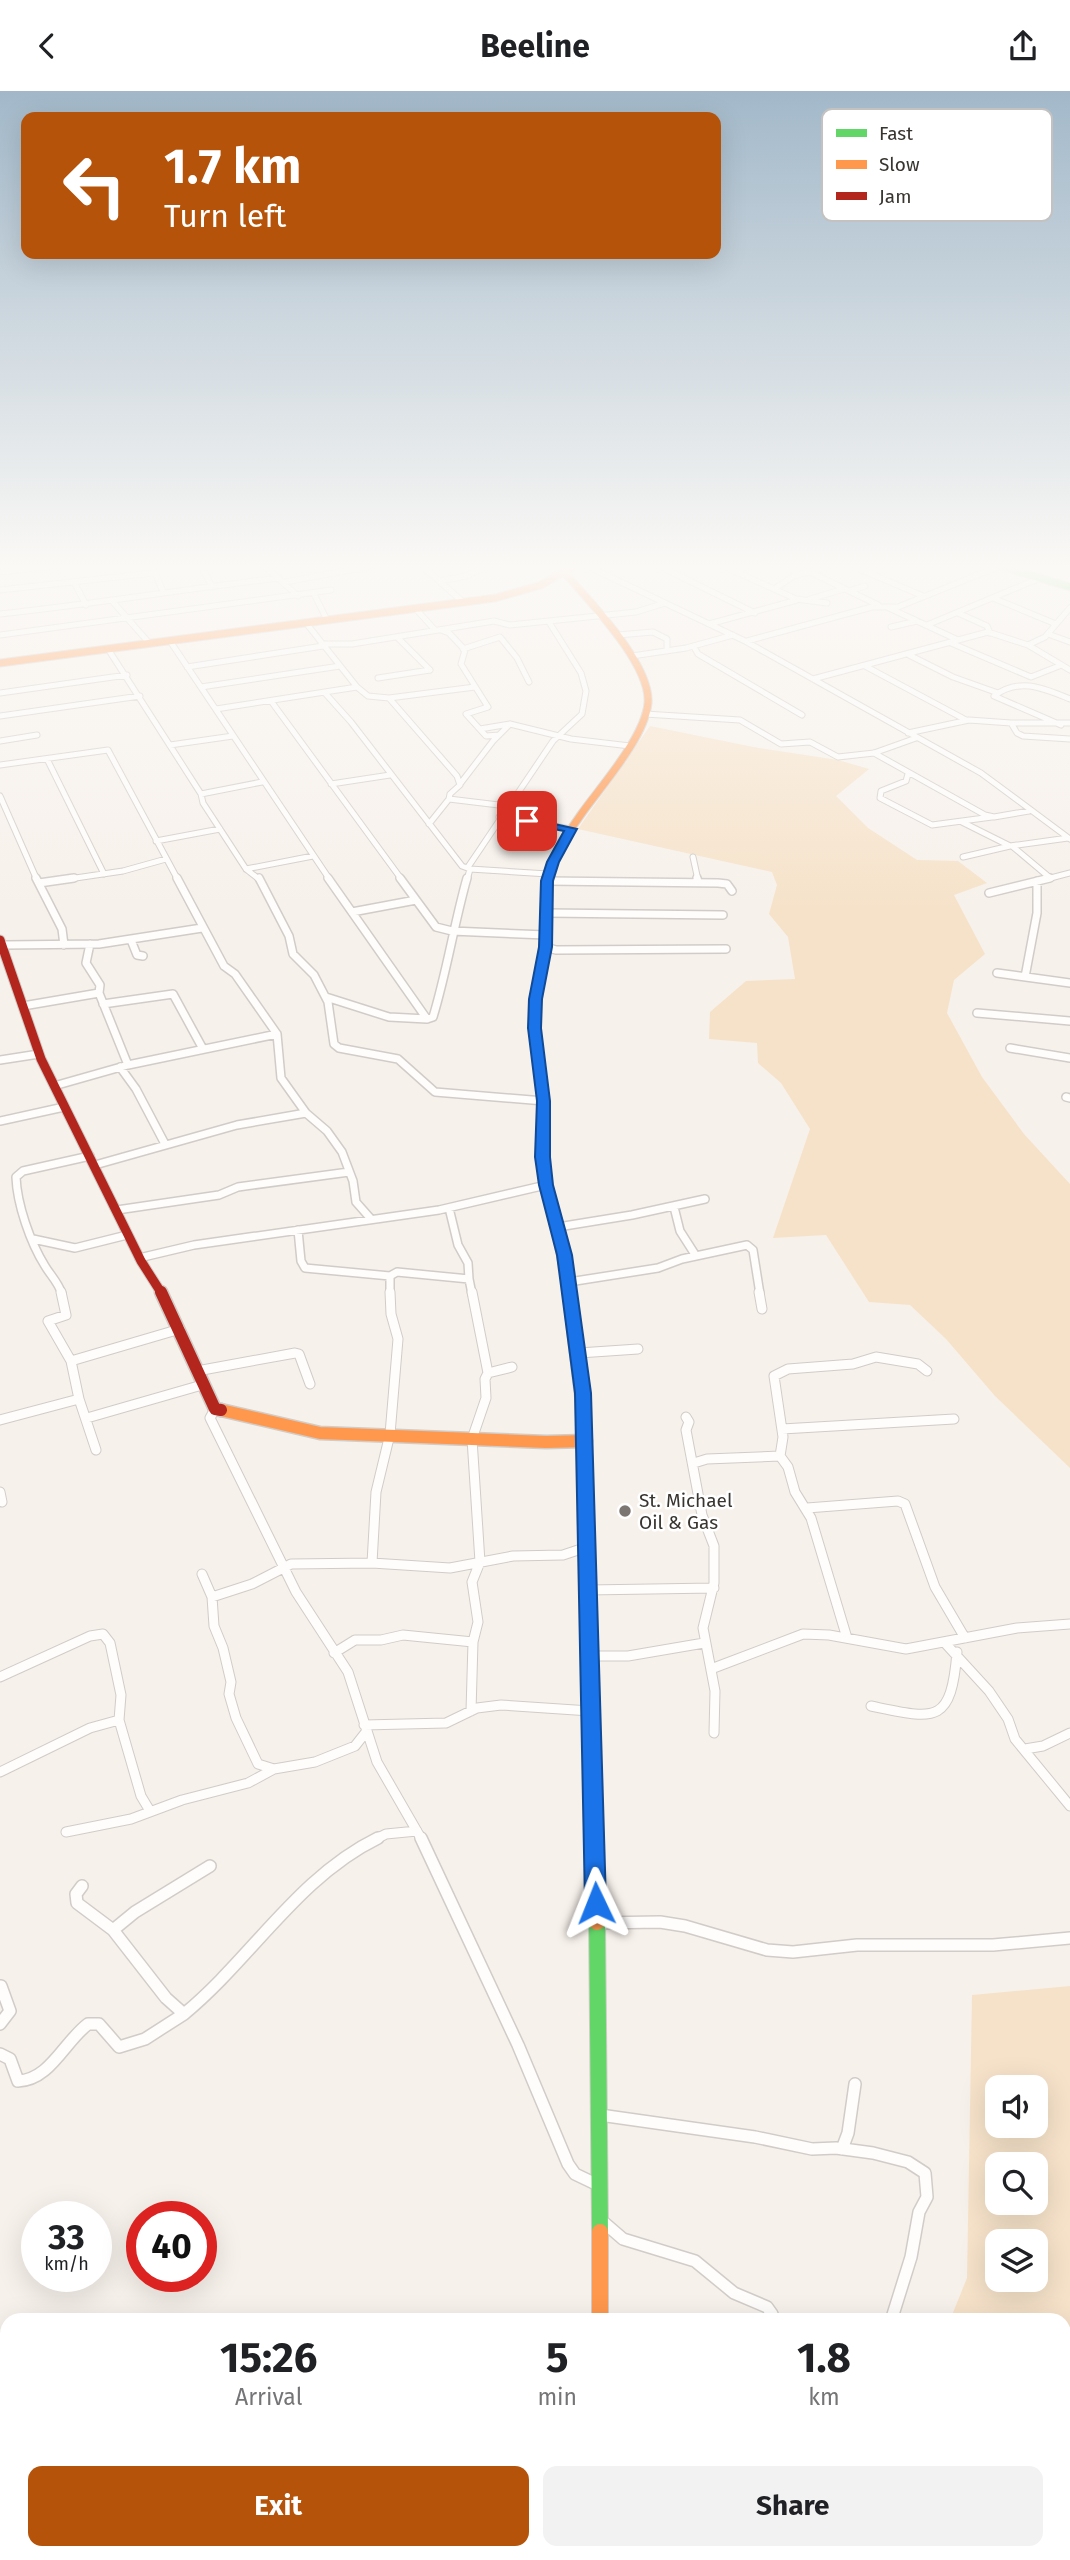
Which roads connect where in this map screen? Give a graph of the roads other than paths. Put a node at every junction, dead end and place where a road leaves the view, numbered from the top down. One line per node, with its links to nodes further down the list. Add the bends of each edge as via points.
1 (90, 680): 18 (street)
2 (130, 680): 20 (street)
3 (196, 680): 14 (street)
4 (246, 680): 14 (street)
5 (352, 680): 15 (street)
6 (471, 680): 16 (street)
7 (582, 680): 38 (street, via 586,691 582,714)
8 (642, 680): 25 (street, via 648,695)
9 (743, 680): 26 (street)
10 (815, 680): 34 (street)
11 (889, 680): 28 (street)
12 (964, 680): 17 (street)
13 (1031, 680): 17 (street); 22 (street)
14 (201, 687): 24 (street)
15 (357, 687): 19 (street); 21 (street, via 368,696)
16 (475, 687): 21 (street); 33 (street, via 488,706 466,714)
17 (998, 692): 32 (street, via 997,699)
18 (0, 693)
19 (325, 693): 23 (street); 48 (street)
20 (140, 696): 27 (street); 42 (street)
21 (389, 698): 49 (street)
22 (1070, 699)
23 (271, 701): 24 (street); 52 (street)
24 (216, 709): 36 (street)
25 (645, 714): 43 (street); 44 (street, via 734,719 783,745 810,742 838,757)
26 (802, 715)
27 (0, 716)
28 (966, 720): 29 (street); 34 (street)
29 (1011, 723): 32 (street); 40 (street, via 1023,736)
30 (1070, 723): 32 (street)
31 (510, 724): 33 (street); 37 (street); 38 (street)
32 (1062, 725)
33 (480, 729): 37 (street, via 486,736)
34 (908, 733): 39 (street)
35 (37, 735): 41 (street)
36 (233, 736): 42 (street); 51 (street)
37 (499, 736): 50 (street)
38 (561, 736): 43 (street); 57 (street)
39 (916, 738): 44 (street); 58 (street, via 981,773)
40 (1070, 739)
41 (0, 741)
42 (170, 745): 54 (street)
43 (630, 746): 64 (street)
44 (874, 753): 47 (street)
45 (47, 758): 46 (street); 66 (street, via 108,750); 75 (street)
46 (0, 765)
47 (908, 774): 60 (street); 61 (street, via 906,781 881,790 880,798 932,825)
48 (390, 775): 52 (street); 62 (street)
49 (457, 776): 50 (street); 53 (street)
50 (465, 776): 53 (street)
51 (262, 782): 54 (street); 68 (street)
52 (331, 784): 83 (street)
53 (460, 784): 56 (street)
54 (201, 794): 63 (street)
55 (0, 796): 80 (street)
56 (449, 799): 57 (street); 62 (street)
57 (507, 806): 59 (street)
58 (1029, 811): 60 (street); 65 (street)
59 (499, 817): 64 (street); 73 (street)
60 (994, 817): 61 (street)
61 (962, 822): 67 (street)
62 (429, 824): 73 (street, via 462,866)
63 (220, 829): 66 (street); 72 (street)
64 (571, 829): 77 (street)
65 (1069, 838): 67 (street)
66 (156, 841): 71 (street)
67 (1011, 846): 70 (street); 76 (street)
68 (313, 856): 72 (street); 84 (street)
69 (693, 857): 79 (street)
70 (963, 857)
71 (166, 859): 75 (street); 87 (street)
72 (246, 869): 101 (street, via 258,876 289,936 293,954 314,975)
73 (470, 869): 77 (street); 88 (street)
74 (1070, 873): 76 (street)
75 (104, 874): 80 (street)
76 (1049, 877): 78 (street)
77 (548, 878): 79 (street); 85 (street)
78 (1037, 881): 82 (street); 98 (street, via 1037,925)
79 (698, 882): 81 (street, via 727,884)
80 (38, 883): 93 (street, via 62,929)
81 (732, 891)
82 (989, 893)
83 (416, 900): 84 (street); 88 (street, via 436,927)
84 (352, 912): 105 (street)
85 (546, 912): 86 (street); 89 (street)
86 (723, 915)
87 (202, 928): 90 (street); 107 (street, via 224,966 235,974)
88 (452, 931): 89 (street); 105 (street, via 444,980 433,1017)
89 (546, 935): 94 (street)
90 (131, 940): 91 (street); 96 (street, via 137,955)
91 (90, 944): 93 (street); 100 (street, via 86,963 100,985)
92 (2, 946): 93 (street); 103 (street)
93 (64, 946)
94 (545, 947): 95 (street); 115 (street, via 535,1028)
95 (726, 950)
96 (143, 956)
97 (997, 974): 98 (street)
98 (1025, 977): 99 (street)
99 (1070, 983)
100 (99, 993): 102 (street); 103 (street)
101 (326, 997): 105 (street, via 394,1018); 115 (street, via 333,1042 339,1048 398,1059 435,1092)
102 (103, 1004): 109 (street, via 173,994); 113 (street)
103 (23, 1006): 110 (street)
104 (977, 1013): 106 (street)
105 (426, 1019)
106 (1070, 1021)
107 (277, 1034): 109 (street); 117 (street, via 281,1078)
108 (1010, 1048): 111 (street)
109 (203, 1049): 113 (street)
110 (39, 1054): 112 (street); 114 (street)
111 (1070, 1058)
112 (0, 1061)
113 (124, 1066): 114 (street); 119 (street)
114 (54, 1086): 116 (street)
115 (544, 1101): 122 (street)
116 (64, 1107): 118 (street); 120 (street)
117 (306, 1113): 119 (street); 121 (street, via 331,1135)
118 (0, 1121)
119 (165, 1144): 120 (street)
120 (92, 1160): 126 (street); 131 (street, via 16,1175 17,1200)
121 (349, 1172): 126 (street); 127 (street, via 355,1202)
122 (546, 1185): 125 (street); 128 (street)
123 (705, 1199): 124 (street)
124 (674, 1207): 128 (street); 132 (street, via 680,1231)
125 (449, 1208): 127 (street); 135 (street)
126 (117, 1210): 130 (street)
127 (371, 1219): 129 (street)
128 (558, 1227): 136 (street)
129 (298, 1230): 133 (street); 134 (street, via 305,1268)
130 (127, 1235): 131 (street, via 75,1248); 133 (street)
131 (33, 1239): 141 (street, via 59,1284 66,1315 48,1321)
132 (696, 1256): 136 (street, via 658,1268); 137 (street, via 751,1247)
133 (139, 1258): 138 (street)
134 (390, 1276): 135 (street, via 397,1272); 155 (street, via 391,1314 398,1339)
135 (469, 1279): 145 (street)
136 (569, 1282): 140 (street)
137 (762, 1310)
138 (180, 1329): 141 (street); 143 (street)
139 (638, 1349): 140 (street)
140 (579, 1353): 157 (street)
141 (71, 1361): 148 (street)
142 (512, 1367): 145 (street)
143 (197, 1371): 146 (street, via 295,1353); 147 (street)
144 (927, 1371): 154 (street, via 918,1364 876,1357 853,1364 783,1370 773,1383)
145 (488, 1373): 156 (street, via 486,1398)
146 (310, 1384)
147 (202, 1385): 149 (street); 151 (street)
148 (79, 1399): 151 (street); 153 (street)
149 (216, 1413): 155 (street, via 320,1433); 167 (street)
150 (686, 1417): 160 (street)
151 (87, 1418): 158 (street)
152 (954, 1419): 154 (street)
153 (0, 1420)
154 (782, 1429): 159 (street)
155 (390, 1434): 156 (street); 166 (street, via 376,1492)
156 (472, 1439): 157 (street); 165 (street)
157 (586, 1441): 164 (street)
158 (96, 1450)
159 (780, 1456): 160 (street); 163 (street)
160 (694, 1463): 169 (street, via 702,1515 714,1546)
161 (0, 1492): 162 (street)
162 (2, 1502)
163 (807, 1508): 173 (street); 174 (street, via 905,1504 935,1587)
164 (587, 1547): 165 (street, via 563,1555); 170 (street)
165 (480, 1562): 166 (street, via 450,1568); 175 (street, via 472,1582 478,1622)
166 (372, 1563): 167 (street)
167 (283, 1566): 171 (street, via 252,1584); 179 (street)
168 (202, 1574): 171 (street)
169 (713, 1588): 170 (street); 176 (street)
170 (587, 1590): 180 (street)
171 (212, 1597): 193 (street, via 214,1626 231,1682 229,1694)
172 (1070, 1624): 174 (street)
173 (848, 1638): 177 (street, via 906,1649); 181 (street, via 793,1636)
174 (965, 1638): 177 (street)
175 (473, 1642): 179 (street, via 403,1635 355,1640); 184 (street)
176 (704, 1643): 180 (street, via 628,1656); 181 (street)
177 (946, 1643): 178 (street)
178 (957, 1652): 183 (street, via 956,1681 938,1715); 192 (street, via 995,1699 1012,1735)
179 (334, 1653): 187 (street, via 348,1672)
180 (588, 1656): 185 (street)
181 (710, 1669): 188 (street, via 715,1691)
182 (0, 1677): 186 (street, via 103,1634 110,1643 121,1695)
183 (871, 1706)
184 (471, 1710): 185 (street, via 487,1706); 187 (street, via 453,1723 381,1722)
185 (590, 1711): 205 (street)
186 (120, 1720): 195 (street, via 90,1728); 198 (street, via 141,1796)
187 (365, 1729): 190 (street); 191 (street)
188 (714, 1733)
189 (1070, 1733): 192 (street)
190 (355, 1746): 191 (street); 194 (street, via 315,1762)
191 (371, 1749): 199 (street)
192 (1026, 1749): 197 (street)
193 (258, 1764): 194 (street); 196 (street)
194 (274, 1769): 196 (street)
195 (0, 1772)
196 (260, 1777): 198 (street)
197 (1070, 1806)
198 (150, 1811): 202 (street)
199 (411, 1819): 200 (street); 201 (street)
200 (403, 1829): 201 (street); 209 (street, via 372,1841 315,1881 211,1992)
201 (417, 1831): 215 (street, via 518,2045 568,2164 575,2174)
202 (66, 1832)
203 (210, 1866): 206 (street)
204 (82, 1887): 206 (street, via 76,1903)
205 (597, 1923): 207 (street, via 660,1922 767,1950 793,1951); 213 (street)
206 (113, 1930): 209 (street)
207 (1070, 1938)
208 (1, 1986): 210 (street, via 10,2011)
209 (184, 2014): 211 (street, via 156,2033 119,2047 99,2024 88,2024 66,2042 41,2075 25,2082 18,2081 10,2059)
210 (0, 2024)
211 (0, 2055)
212 (855, 2084): 214 (street, via 850,2130)
213 (600, 2115): 214 (street, via 812,2149); 215 (street)
214 (842, 2149): 219 (street, via 908,2162 925,2173 927,2197 919,2212)
215 (598, 2185): 216 (street)
216 (598, 2217): 217 (street); 218 (street, via 623,2239 695,2261 741,2298 768,2307)
217 (600, 2313)
218 (771, 2313)
219 (894, 2313)

